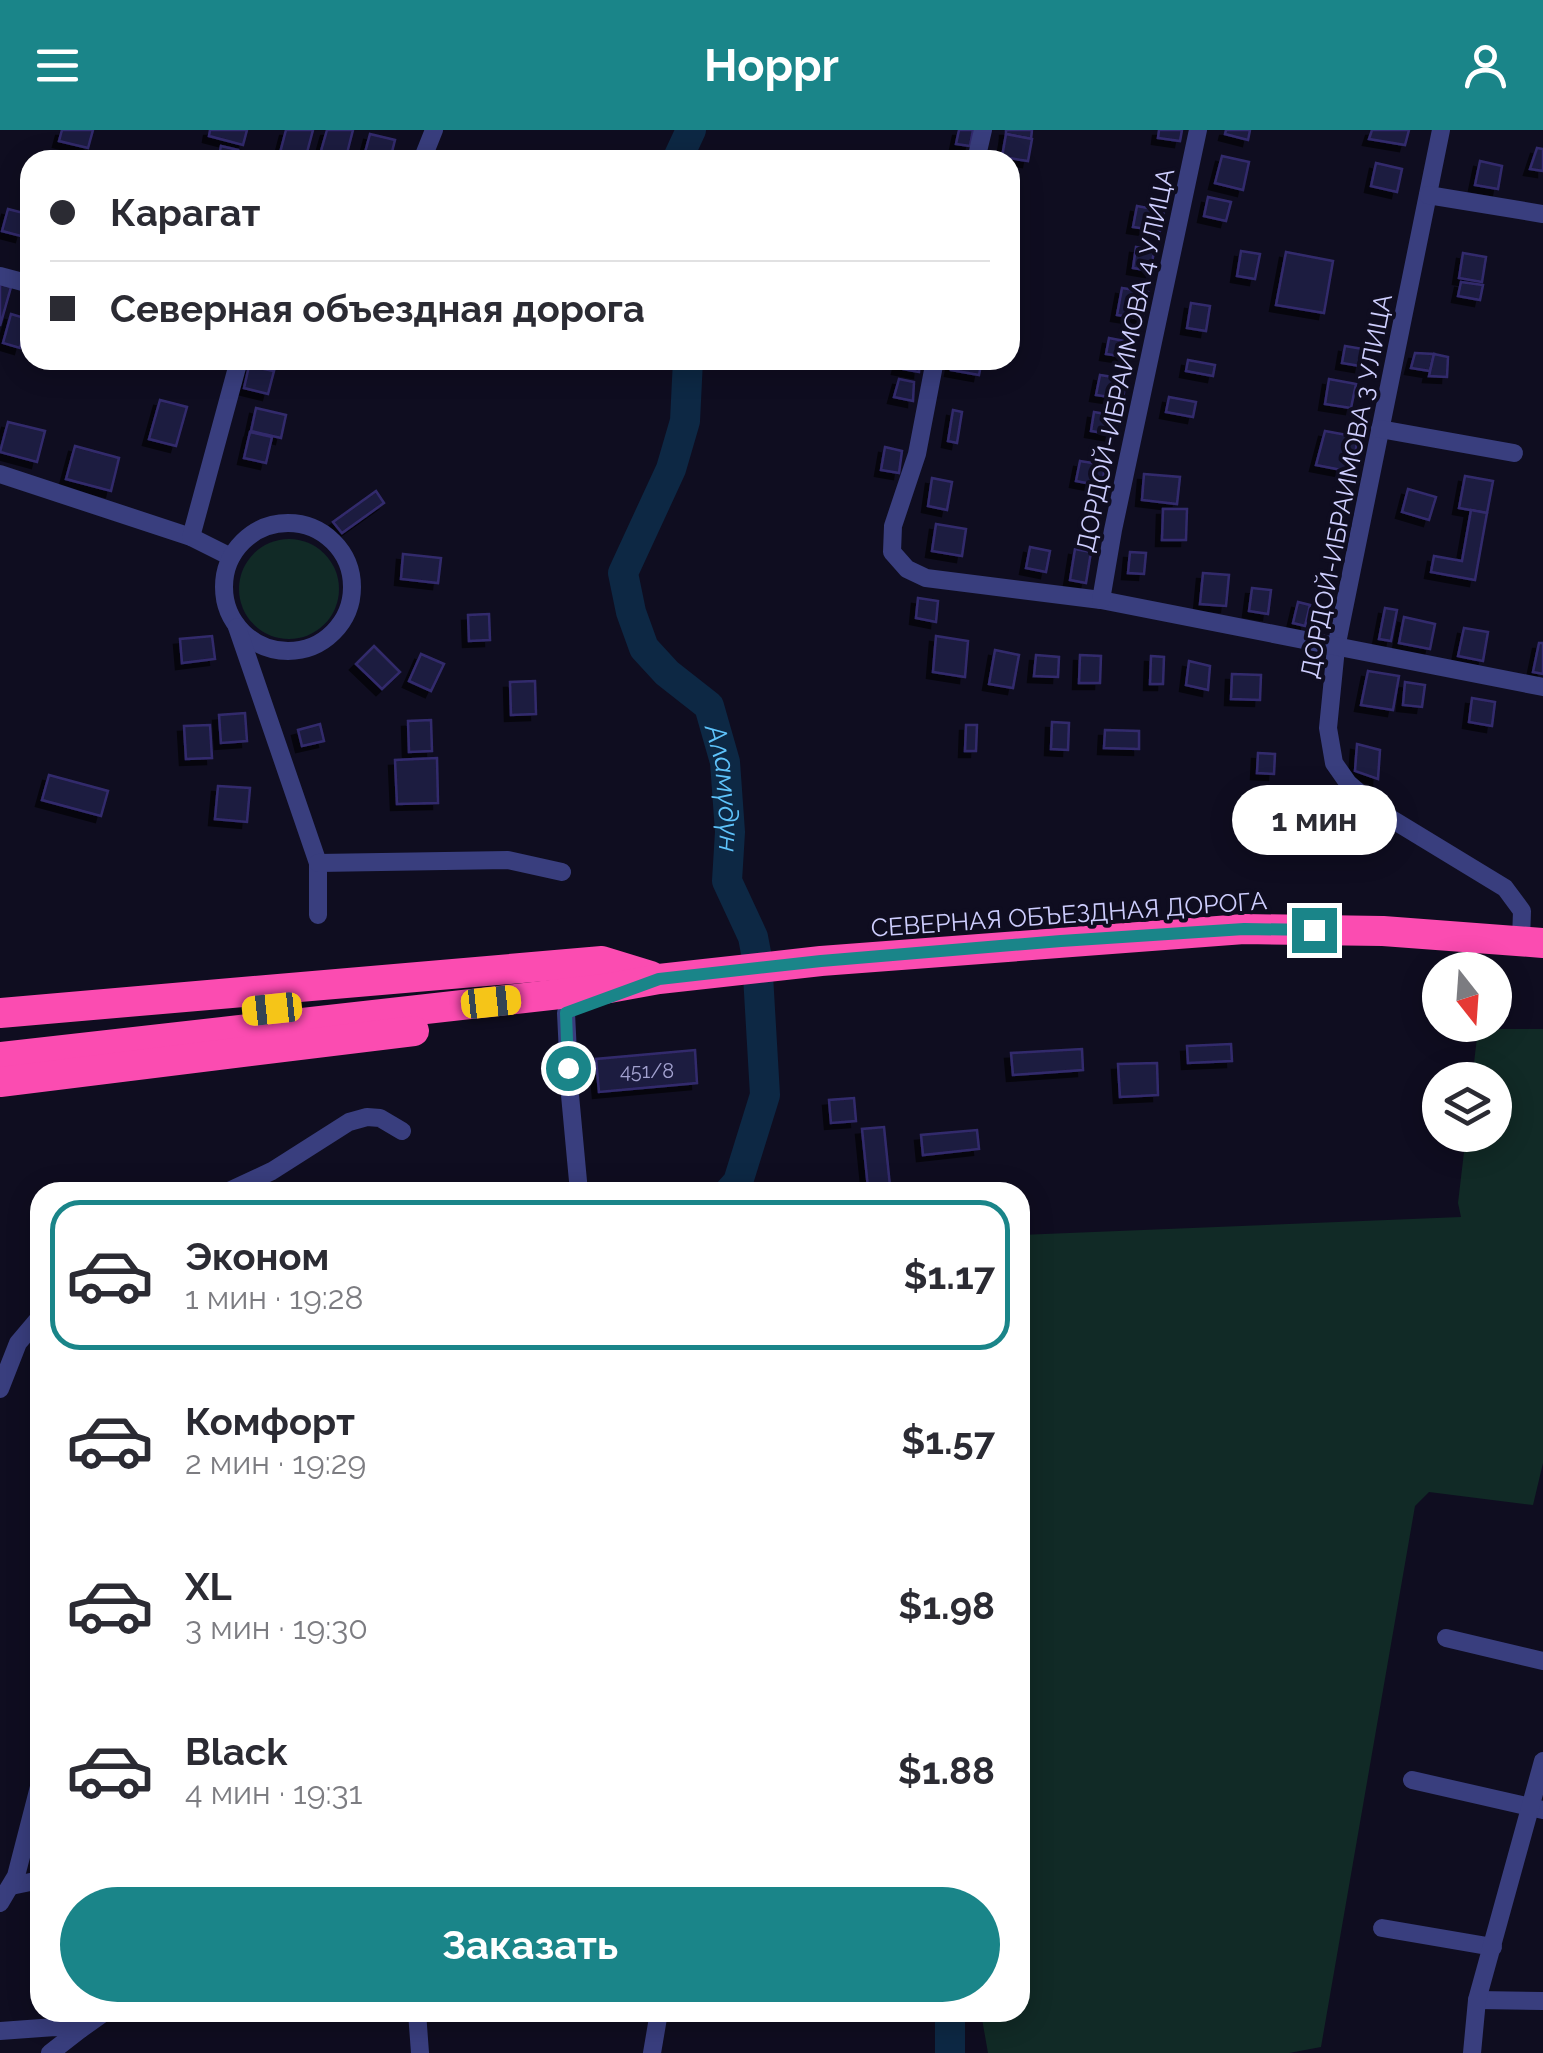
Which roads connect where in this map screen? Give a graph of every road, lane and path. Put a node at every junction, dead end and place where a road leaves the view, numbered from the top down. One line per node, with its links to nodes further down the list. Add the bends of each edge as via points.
1 (1198, 130): 12 (street, ДОРДОЙ-ИБРАИМОВА 4 УЛИЦА)
2 (1441, 130): 3 (street, ДОРДОЙ-ИБРАИМОВА 3 УЛИЦА)
3 (1428, 195): 4 (street); 7 (street, ДОРДОЙ-ИБРАИМОВА 3 УЛИЦА)
4 (1543, 214)
5 (236, 370): 10 (street)
6 (933, 370): 12 (street, via 892,552 926,578)
7 (1380, 429): 8 (street); 14 (street, ДОРДОЙ-ИБРАИМОВА 3 УЛИЦА)
8 (1514, 452)
9 (0, 474): 10 (street)
10 (191, 536): 11 (street)
11 (230, 557): 13 (street, via 223,584); 13 (street, via 244,538 270,525 298,523 325,534 341,550 352,584 342,622 308,648 273,650)
12 (1101, 600): 14 (street)
13 (237, 627): 16 (street)
14 (1336, 648): 15 (street); 19 (street, ДОРДОЙ-ИБРАИМОВА 3 УЛИЦА, via 1328,728 1334,763 1385,815 1506,888)
15 (1543, 687)
16 (318, 863): 17 (street, via 508,860); 18 (street)
17 (562, 872)
18 (318, 915)
19 (1532, 942): 20 (highway, СЕВЕРНАЯ ОБЪЕЗДНАЯ ДОРОГА, via 1244,929)
20 (668, 978): 21 (highway, via 602,961); 22 (highway); 23 (highway, СЕВЕРНАЯ ОБЪЕЗДНАЯ ДОРОГА, via 604,974); 24 (highway, СЕВЕРНАЯ ОБЪЕЗДНАЯ ДОРОГА)
21 (0, 1013)
22 (566, 1013): 25 (highway); 28 (street)
23 (0, 1038)
24 (0, 1058)
25 (0, 1082)
26 (402, 1131): 27 (street, via 367,1116)
27 (248, 1182)
28 (578, 1182)
29 (30, 1337): 30 (street, via 18,1343)
30 (0, 1389)
31 (1446, 1638): 32 (street)
32 (1543, 1661)
33 (1543, 1762): 35 (street)
34 (1412, 1780): 35 (street)
35 (1537, 1809): 40 (street)
36 (30, 1822): 38 (street)
37 (30, 1884): 38 (street)
38 (4, 1896)
39 (1382, 1928): 40 (street)
40 (1493, 1947): 41 (street)
41 (1478, 2000): 42 (street); 51 (street)
42 (1543, 2001)
43 (91, 2022): 46 (street)
44 (417, 2022): 49 (street)
45 (657, 2022): 50 (street)
46 (81, 2029): 47 (street); 48 (street)
47 (0, 2031)
48 (50, 2053)
49 (420, 2053)
50 (652, 2053)
51 (1472, 2053)

